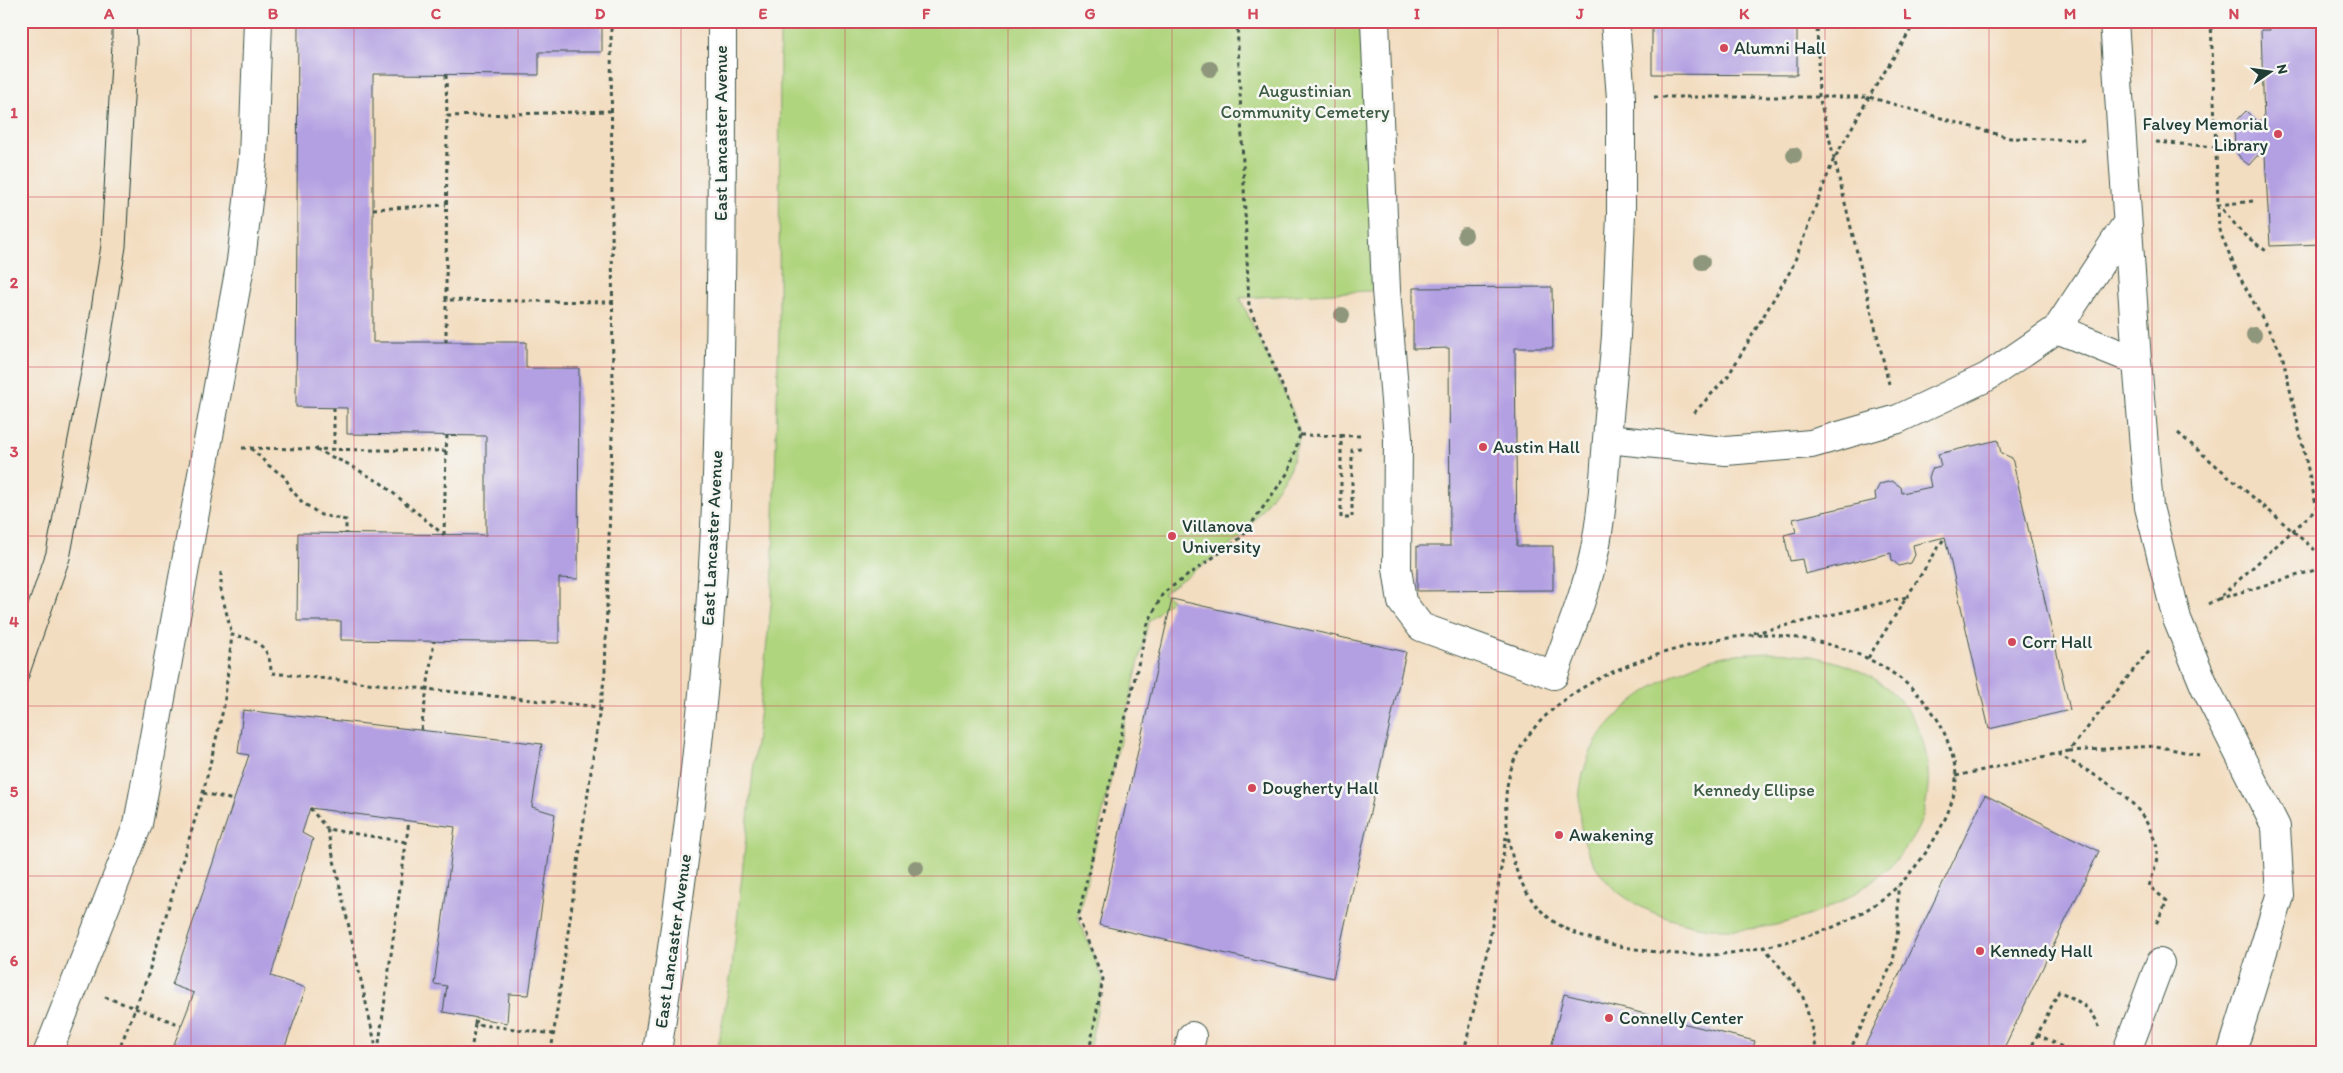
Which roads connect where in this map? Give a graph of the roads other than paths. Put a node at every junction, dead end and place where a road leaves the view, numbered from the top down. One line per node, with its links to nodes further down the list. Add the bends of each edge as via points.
1 (258, 21): 12 (main road, via 253,158 241,261 138,824)
2 (722, 21): 13 (main road, East Lancaster Avenue, via 713,560 695,772)
3 (1375, 21): 9 (main road, via 1386,290 1398,438 1396,568 1402,602 1421,627 1554,675 1594,555)
4 (1615, 21): 9 (main road, via 1621,98 1621,214 1616,336)
5 (2114, 21): 6 (main road)
6 (2127, 223): 7 (main road); 8 (main road)
7 (2057, 329): 8 (main road); 9 (main road, via 1987,377 1898,419 1811,444 1726,451)
8 (2137, 361): 14 (main road, via 2150,507 2177,619 2205,687 2276,827 2280,896)
9 (1607, 439)
10 (2160, 963): 11 (main road)
11 (2131, 1050)
12 (48, 1052)
13 (658, 1052)
14 (2232, 1052)

